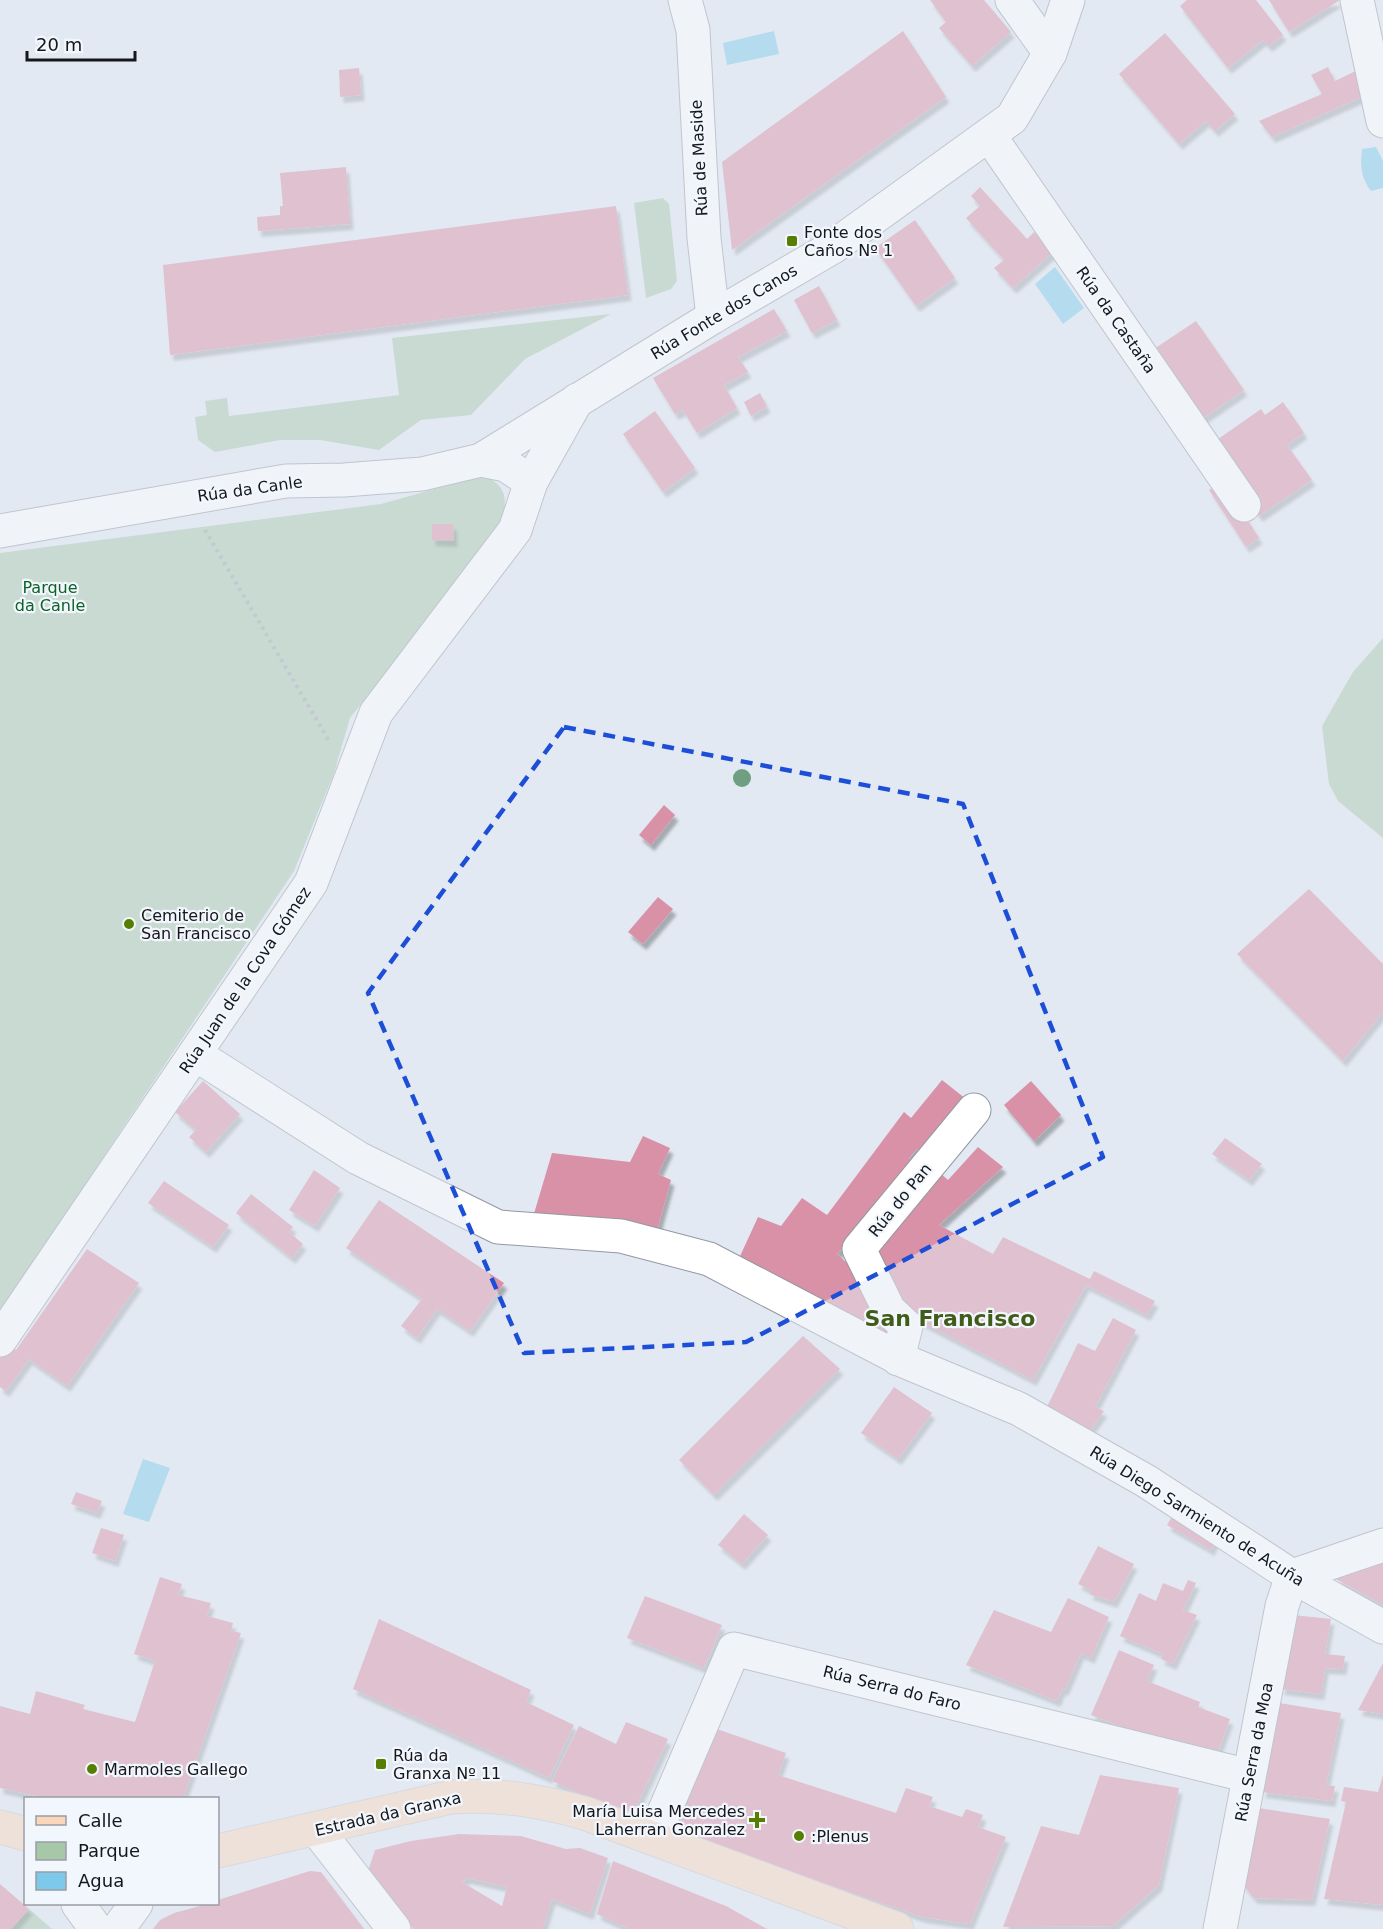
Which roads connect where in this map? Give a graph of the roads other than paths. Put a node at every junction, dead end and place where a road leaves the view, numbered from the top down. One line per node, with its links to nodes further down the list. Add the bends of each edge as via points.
1 (686, 0): 8 (street, Rúa de Maside, via 693,30 704,238)
2 (1012, 0): 5 (street)
3 (1068, 0): 5 (street, Rúa Fonte dos Canos)
4 (1357, 0): 6 (street)
5 (1050, 53): 7 (street, Rúa Fonte dos Canos, via 1012,118)
6 (1383, 121)
7 (989, 135): 8 (street, Rúa Fonte dos Canos, via 833,247); 12 (street, Rúa da Castaña)
8 (713, 316): 9 (street, Rúa Fonte dos Canos)
9 (577, 400): 10 (street, Rúa Fonte dos Canos); 11 (street, Rúa Fonte dos Canos)
10 (481, 460): 11 (street, Rúa da Canle, via 506,465); 13 (street, Rúa da Canle, via 422,474 285,481)
11 (531, 483): 14 (street, Rúa Juan de la Cova Gómez, via 515,530 376,713 311,883)
12 (1244, 505)
13 (0, 531)
14 (195, 1054): 16 (street, Rúa Juan de la Cova Gómez); 17 (street, Rúa Diego Sarmiento de Acuña, via 358,1158 498,1227 621,1236 709,1259)
15 (974, 1110): 17 (street, Rúa do Pan, via 859,1249 889,1310 906,1326)
16 (0, 1340)
17 (898, 1359): 19 (street, Rúa Diego Sarmiento de Acuña, via 1019,1409 1146,1481)
18 (1383, 1545): 19 (street)
19 (1292, 1576): 20 (street, Rúa Diego Sarmiento de Acuña); 21 (street, Rúa Serra da Moa, via 1281,1605)
20 (1383, 1627)
21 (1249, 1776): 25 (street, Rúa Serra do Faro, via 734,1649); 33 (street, Rúa Serra da Moa)
22 (0, 1827): 24 (main road)
23 (317, 1830): 25 (main road, Estrada da Granxa, via 451,1797 491,1794 545,1802); 26 (main road, Estrada da Granxa); 32 (street)
24 (24, 1833)
25 (653, 1838): 29 (main road, Estrada da Granxa)
26 (219, 1851)
27 (79, 1905): 30 (street)
28 (135, 1905): 31 (street)
29 (880, 1926)
30 (96, 1929)
31 (118, 1929)
32 (394, 1929)
33 (1220, 1929)

